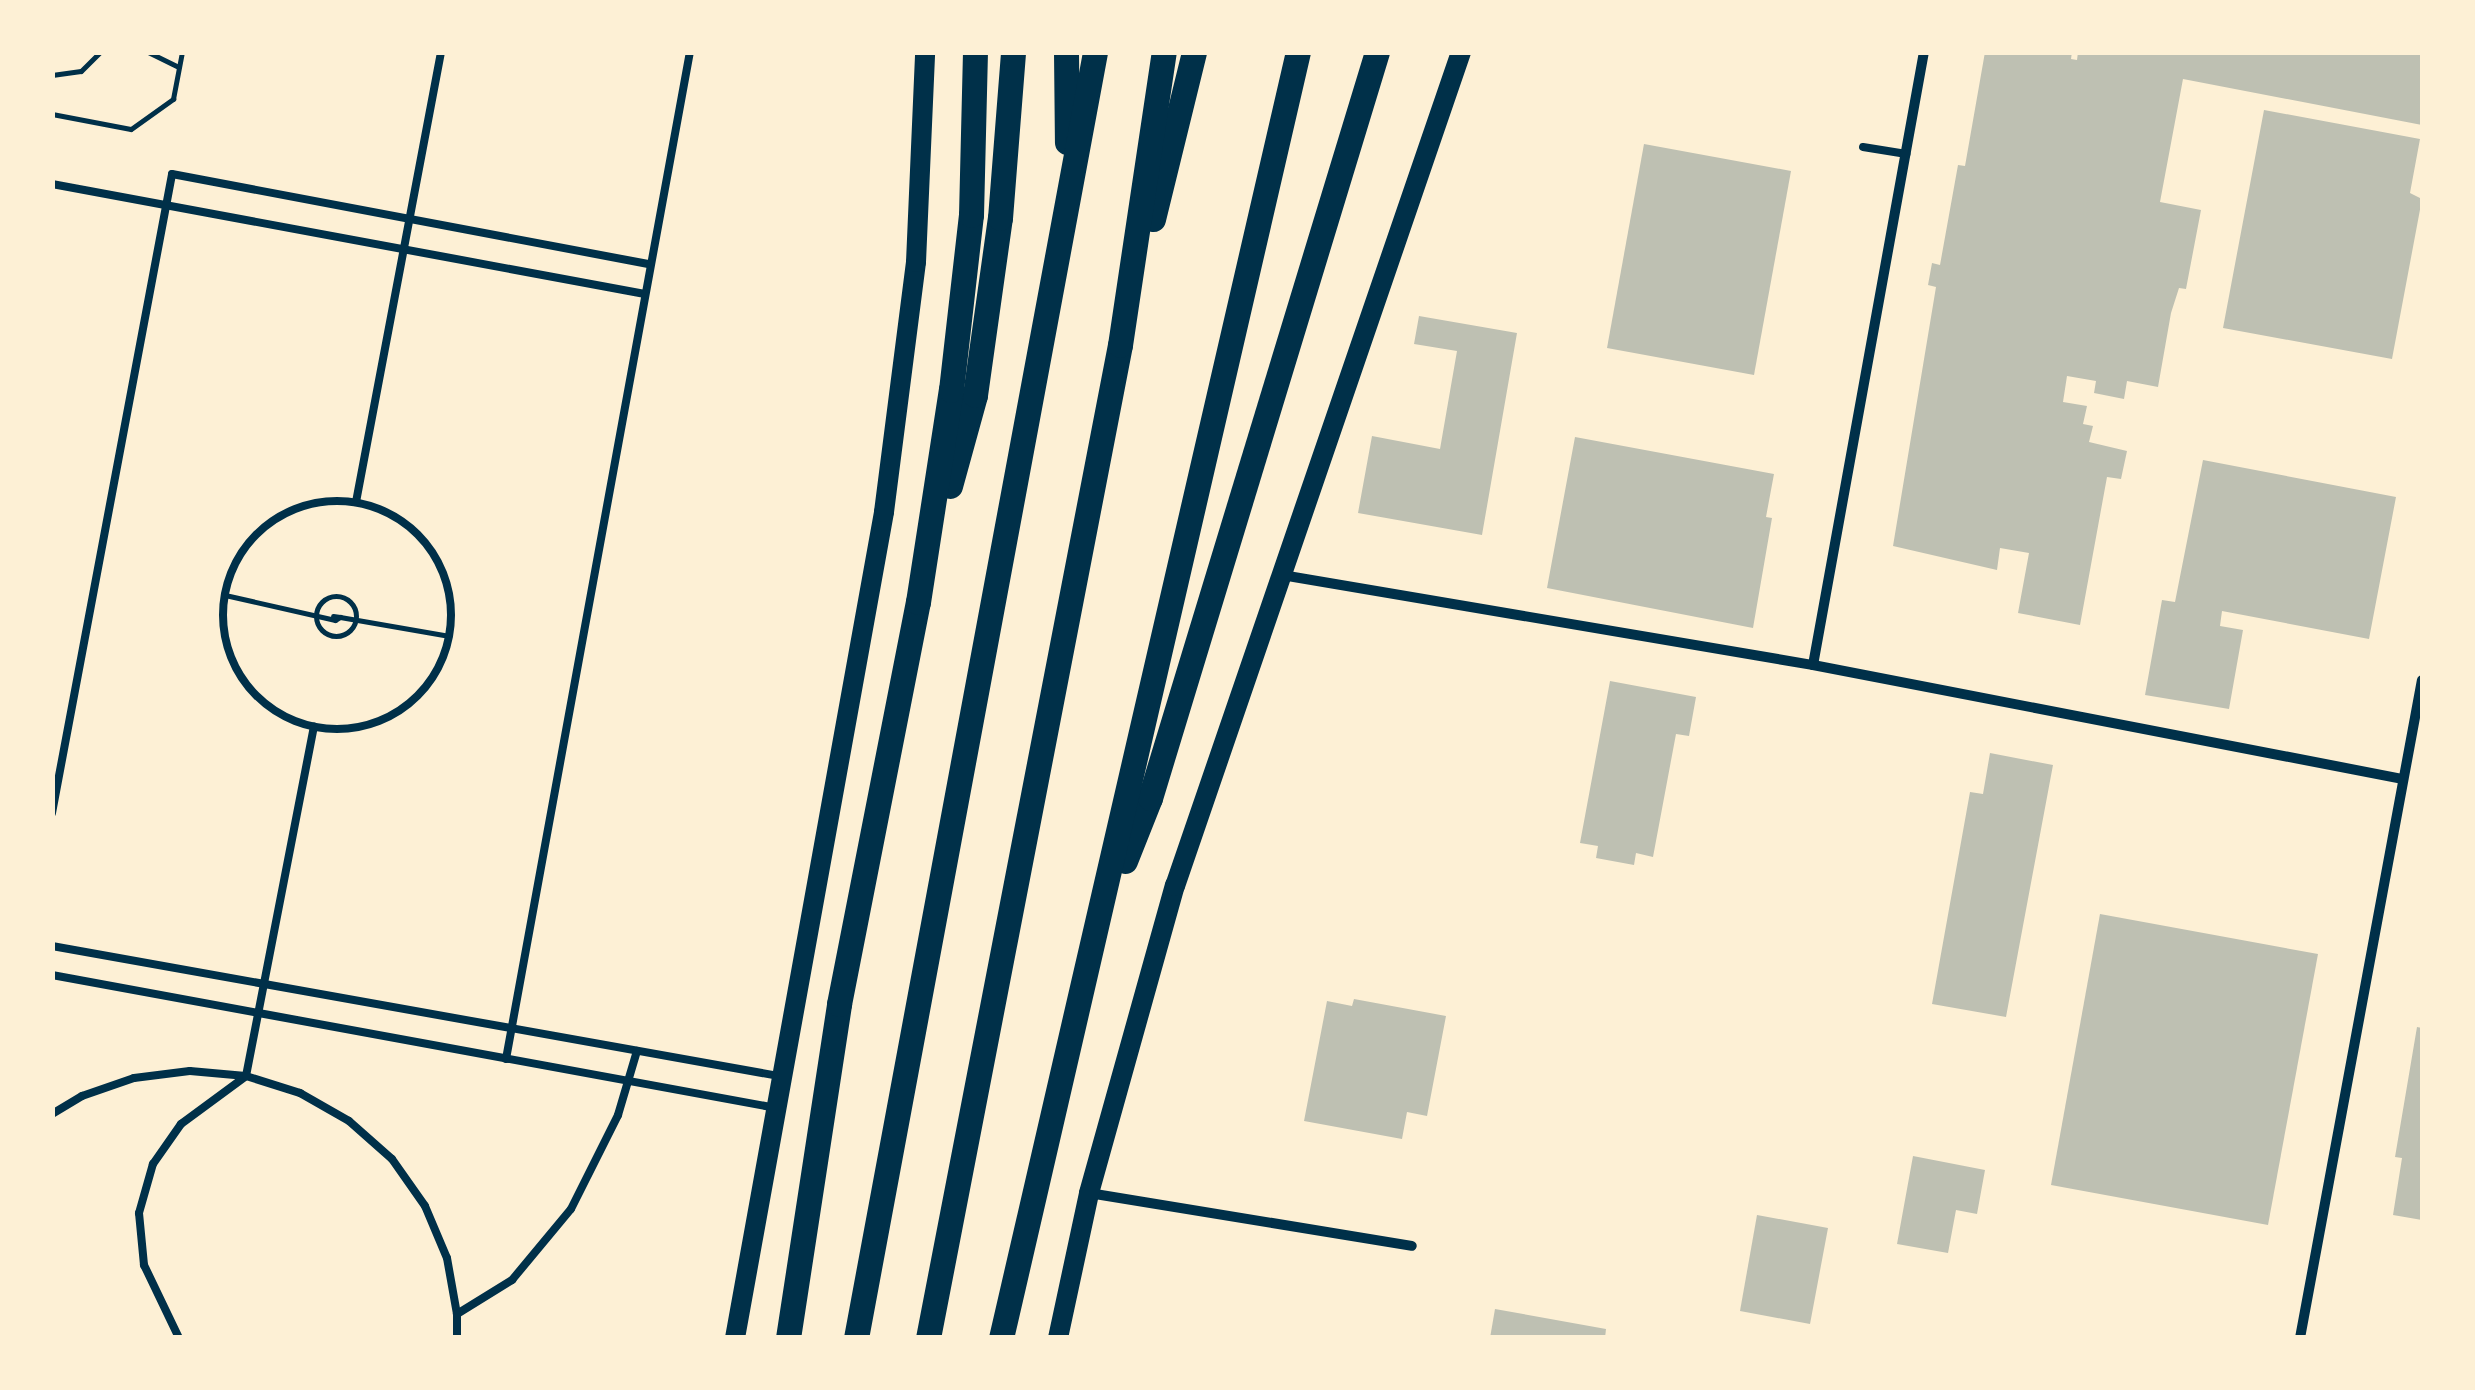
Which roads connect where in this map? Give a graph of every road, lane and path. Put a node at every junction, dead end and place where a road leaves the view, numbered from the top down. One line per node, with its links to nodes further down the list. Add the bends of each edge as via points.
1 (100, 52): 18 (path, via 81,71)
2 (148, 52): 17 (path)
3 (182, 52): 17 (path)
4 (441, 52): 25 (lane)
5 (690, 52): 27 (lane)
6 (924, 52): 51 (main road, via 916,262 884,512)
7 (975, 52): 30 (highway)
8 (1012, 52): 30 (highway, via 1000,218)
9 (1066, 52): 24 (highway)
10 (1094, 52): 24 (highway)
11 (1164, 52): 29 (highway)
12 (1194, 52): 29 (highway)
13 (1298, 52): 43 (highway)
14 (1377, 52): 43 (highway, via 1150,798)
15 (1461, 52): 32 (main road)
16 (1924, 52): 21 (street)
17 (179, 67): 19 (path, via 173,99 131,128)
18 (52, 75)
19 (52, 114)
20 (1863, 147): 21 (lane)
21 (1906, 154): 37 (street)
22 (52, 184): 23 (lane)
23 (166, 205): 25 (lane, via 172,174); 26 (lane); 41 (lane)
24 (1067, 205): 62 (highway)
25 (409, 218): 26 (lane); 27 (lane)
26 (404, 249): 28 (lane); 31 (lane)
27 (650, 264): 28 (lane)
28 (645, 294): 47 (lane)
29 (1120, 344): 63 (highway)
30 (963, 392): 61 (highway, via 839,1004)
31 (356, 502): 33 (lane, via 316,503 279,516 249,541); 36 (lane, via 390,514 419,536 440,566 450,600)
32 (1280, 575): 37 (street); 55 (main road, via 1175,886)
33 (225, 595): 34 (path); 39 (lane, via 228,653 247,687 277,713)
34 (316, 613): 35 (path); 35 (path, via 320,628 333,636 348,633); 35 (path, via 326,598 344,598)
35 (356, 620): 36 (path)
36 (450, 636): 39 (lane, via 437,670 415,699 385,719 350,728)
37 (1813, 664): 40 (street)
38 (2422, 680): 40 (street)
39 (314, 727): 45 (lane)
40 (2403, 779): 66 (street)
41 (52, 814)
42 (52, 946): 45 (lane)
43 (1091, 950): 64 (highway)
44 (52, 975): 46 (lane)
45 (264, 984): 46 (lane); 47 (lane)
46 (258, 1012): 49 (lane); 50 (lane)
47 (512, 1028): 48 (lane); 49 (lane)
48 (636, 1051): 51 (lane); 52 (lane)
49 (506, 1058): 52 (lane)
50 (246, 1076): 54 (lane, via 190,1071 134,1078); 57 (lane, via 300,1093 392,1159 440,1241); 58 (lane, via 181,1124 152,1164 138,1213 144,1265)
51 (784, 1077): 53 (main road)
52 (631, 1082): 53 (lane); 57 (lane, via 571,1210 512,1280)
53 (778, 1109): 60 (main road)
54 (52, 1114)
55 (1088, 1194): 56 (street); 65 (main road)
56 (1412, 1246)
57 (458, 1314): 59 (lane)
58 (179, 1338)
59 (456, 1338)
60 (735, 1338)
61 (788, 1338)
62 (856, 1338)
63 (928, 1338)
64 (1000, 1338)
65 (1058, 1338)
66 (2300, 1338)

